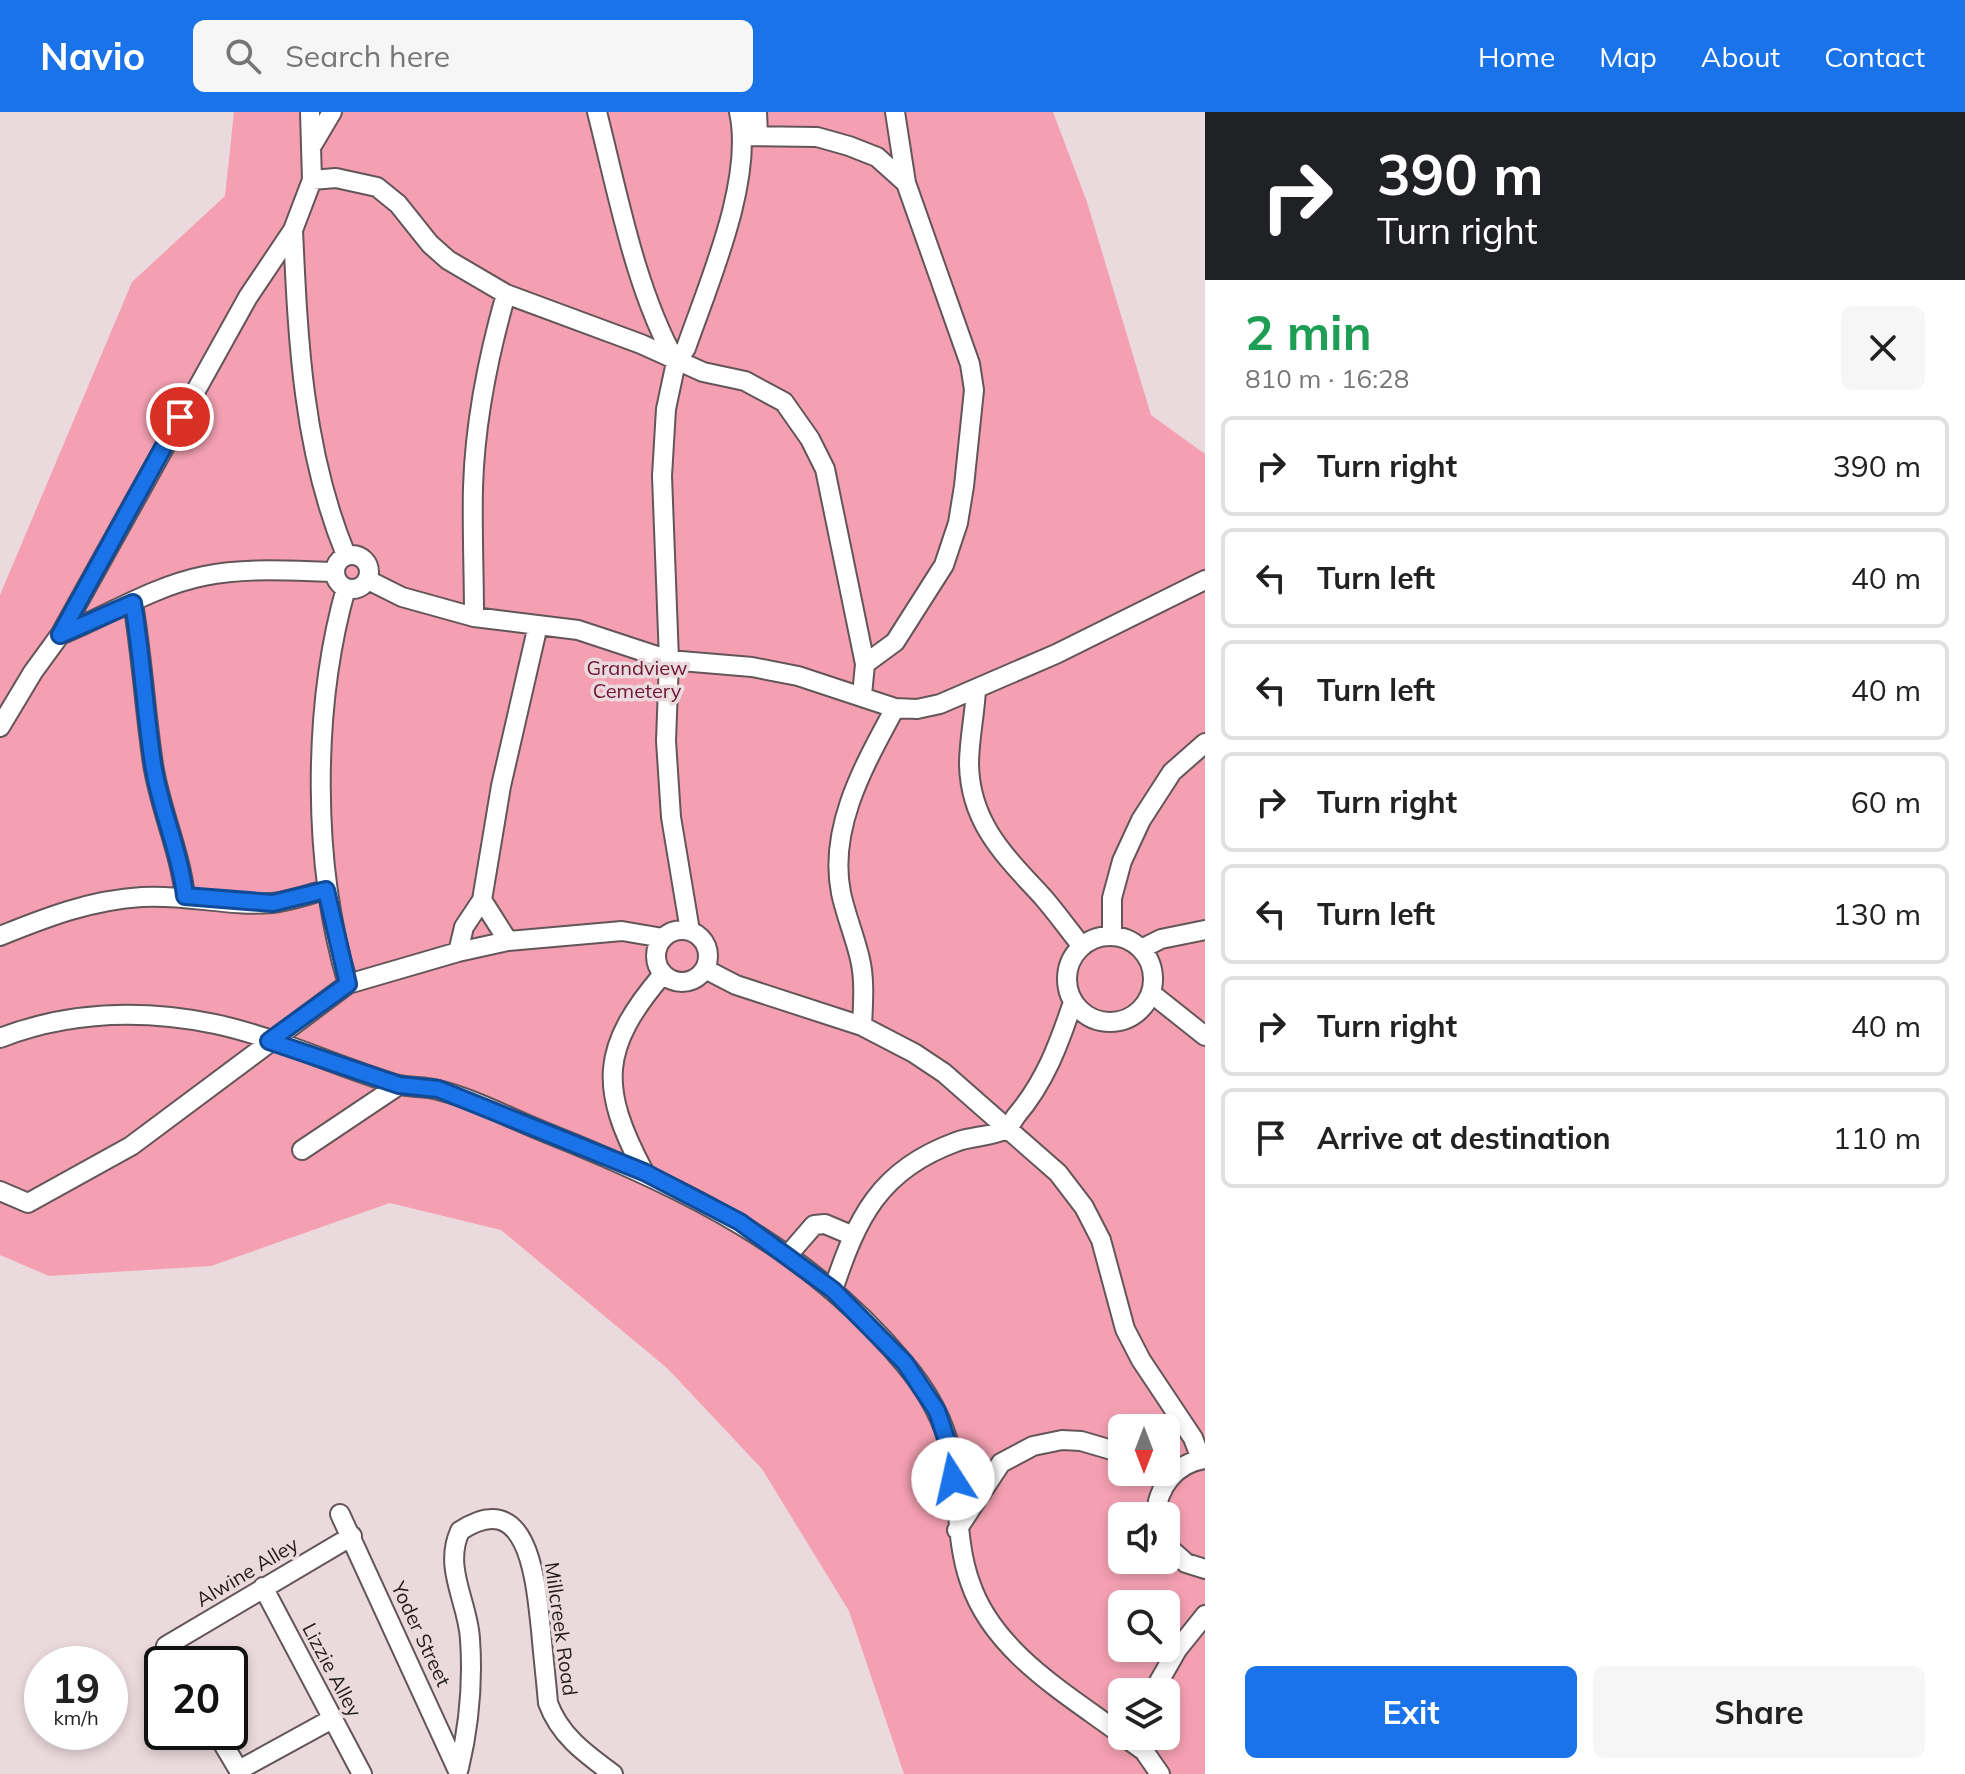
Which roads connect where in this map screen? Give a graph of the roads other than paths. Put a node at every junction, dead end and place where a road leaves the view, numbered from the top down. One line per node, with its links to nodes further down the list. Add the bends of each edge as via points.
1 (310, 112): 8 (street)
2 (332, 112): 8 (street)
3 (597, 112): 13 (street, via 623,217 655,318)
4 (739, 112): 7 (street)
5 (757, 112): 7 (street)
6 (895, 112): 10 (street)
7 (751, 135): 10 (street, via 817,137 849,146 877,157); 13 (street, via 686,348)
8 (313, 144): 9 (street)
9 (312, 180): 11 (street); 12 (street, via 336,178 377,187 448,260)
10 (906, 183): 24 (street, via 970,364 974,390 958,523 944,565 895,642)
11 (293, 230): 14 (street, via 305,406 327,509); 22 (street, via 248,297)
12 (506, 294): 13 (street); 20 (street, via 477,430)
13 (676, 362): 23 (street, via 666,409 662,476); 24 (street, via 745,381 784,402 810,439 825,469)
14 (346, 555): 15 (street); 16 (street, via 366,560)
15 (335, 572): 18 (street); 19 (street, via 261,570 204,576)
16 (368, 580): 18 (street, via 355,589); 20 (street, via 402,597)
17 (1205, 580): 25 (street)
18 (346, 588): 30 (street, via 325,703)
19 (133, 603): 22 (street); 31 (street, via 153,764)
20 (474, 617): 21 (street)
21 (538, 625): 23 (street, via 578,630); 32 (street, via 501,786)
22 (60, 635): 28 (street)
23 (669, 660): 26 (street, via 752,667); 34 (street, via 670,802)
24 (865, 664): 26 (street)
25 (976, 689): 27 (street, via 940,704); 39 (street, via 969,762 982,822 996,847)
26 (862, 695): 27 (street)
27 (895, 708): 47 (street, via 854,789 839,857 841,892 861,961)
28 (0, 727)
29 (1205, 743): 36 (street, via 1172,772 1141,820 1112,898)
30 (326, 890): 31 (street, via 273,903); 44 (street)
31 (185, 896): 35 (street, via 95,902)
32 (482, 900): 38 (street); 41 (street, via 464,927)
33 (1205, 930): 40 (street)
34 (690, 931): 37 (street); 42 (street, via 706,947)
35 (0, 936)
36 (1112, 936): 39 (street); 40 (street)
37 (663, 938): 38 (street, via 622,931); 43 (street, via 656,963)
38 (508, 941): 41 (street)
39 (1081, 945): 46 (street, via 1067,969)
40 (1141, 949): 45 (street, via 1151,965)
41 (458, 952): 44 (street)
42 (705, 969): 43 (street, via 685,983); 47 (street, via 736,985)
43 (663, 974): 54 (street, via 634,1008 618,1041 613,1067 612,1088 622,1126)
44 (348, 984): 50 (street)
45 (1151, 993): 46 (street, via 1144,1006 1119,1021 1091,1018); 48 (street)
46 (1073, 1002): 52 (street, via 1036,1093)
47 (862, 1026): 52 (street, via 944,1073)
48 (1205, 1036)
49 (0, 1038): 50 (street, via 79,1016 117,1016 217,1025)
50 (269, 1041): 51 (street); 55 (street, via 131,1146 28,1203)
51 (399, 1085): 53 (street); 54 (street, via 438,1089)
52 (1005, 1130): 56 (street, via 958,1141 918,1159 880,1190); 60 (street, via 1058,1173 1084,1207 1101,1240 1125,1329)
53 (302, 1150)
54 (644, 1172): 57 (street, via 740,1222)
55 (0, 1191)
56 (851, 1235): 57 (street, via 814,1225); 58 (street)
57 (788, 1255): 58 (street)
58 (833, 1290): 63 (street, via 905,1363 937,1411 951,1453)
59 (1108, 1449): 63 (street, via 1062,1440 1033,1446 1001,1463)
60 (1203, 1459): 61 (street)
61 (1180, 1466)
62 (340, 1514): 64 (street, Yoder Street)
63 (957, 1530): 72 (street, via 970,1585 996,1628 1041,1675)
64 (352, 1536): 67 (street, Alwine Alley); 75 (street, Yoder Street)
65 (1180, 1558): 66 (street)
66 (1205, 1569)
67 (263, 1587): 69 (street, Alwine Alley); 71 (street, Lizzie Alley)
68 (1205, 1615): 70 (street)
69 (166, 1646)
70 (1161, 1678)
71 (332, 1719): 76 (street); 77 (street, Lizzie Alley)
72 (1108, 1725)
73 (227, 1750): 76 (street)
74 (1147, 1750): 79 (street)
75 (458, 1771): 78 (street, Millcreek Road, via 468,1727 470,1637 454,1545 460,1531 487,1519 516,1530 528,1554 554,1720)
76 (240, 1772)
77 (362, 1774)
78 (613, 1774)
79 (1160, 1774)

